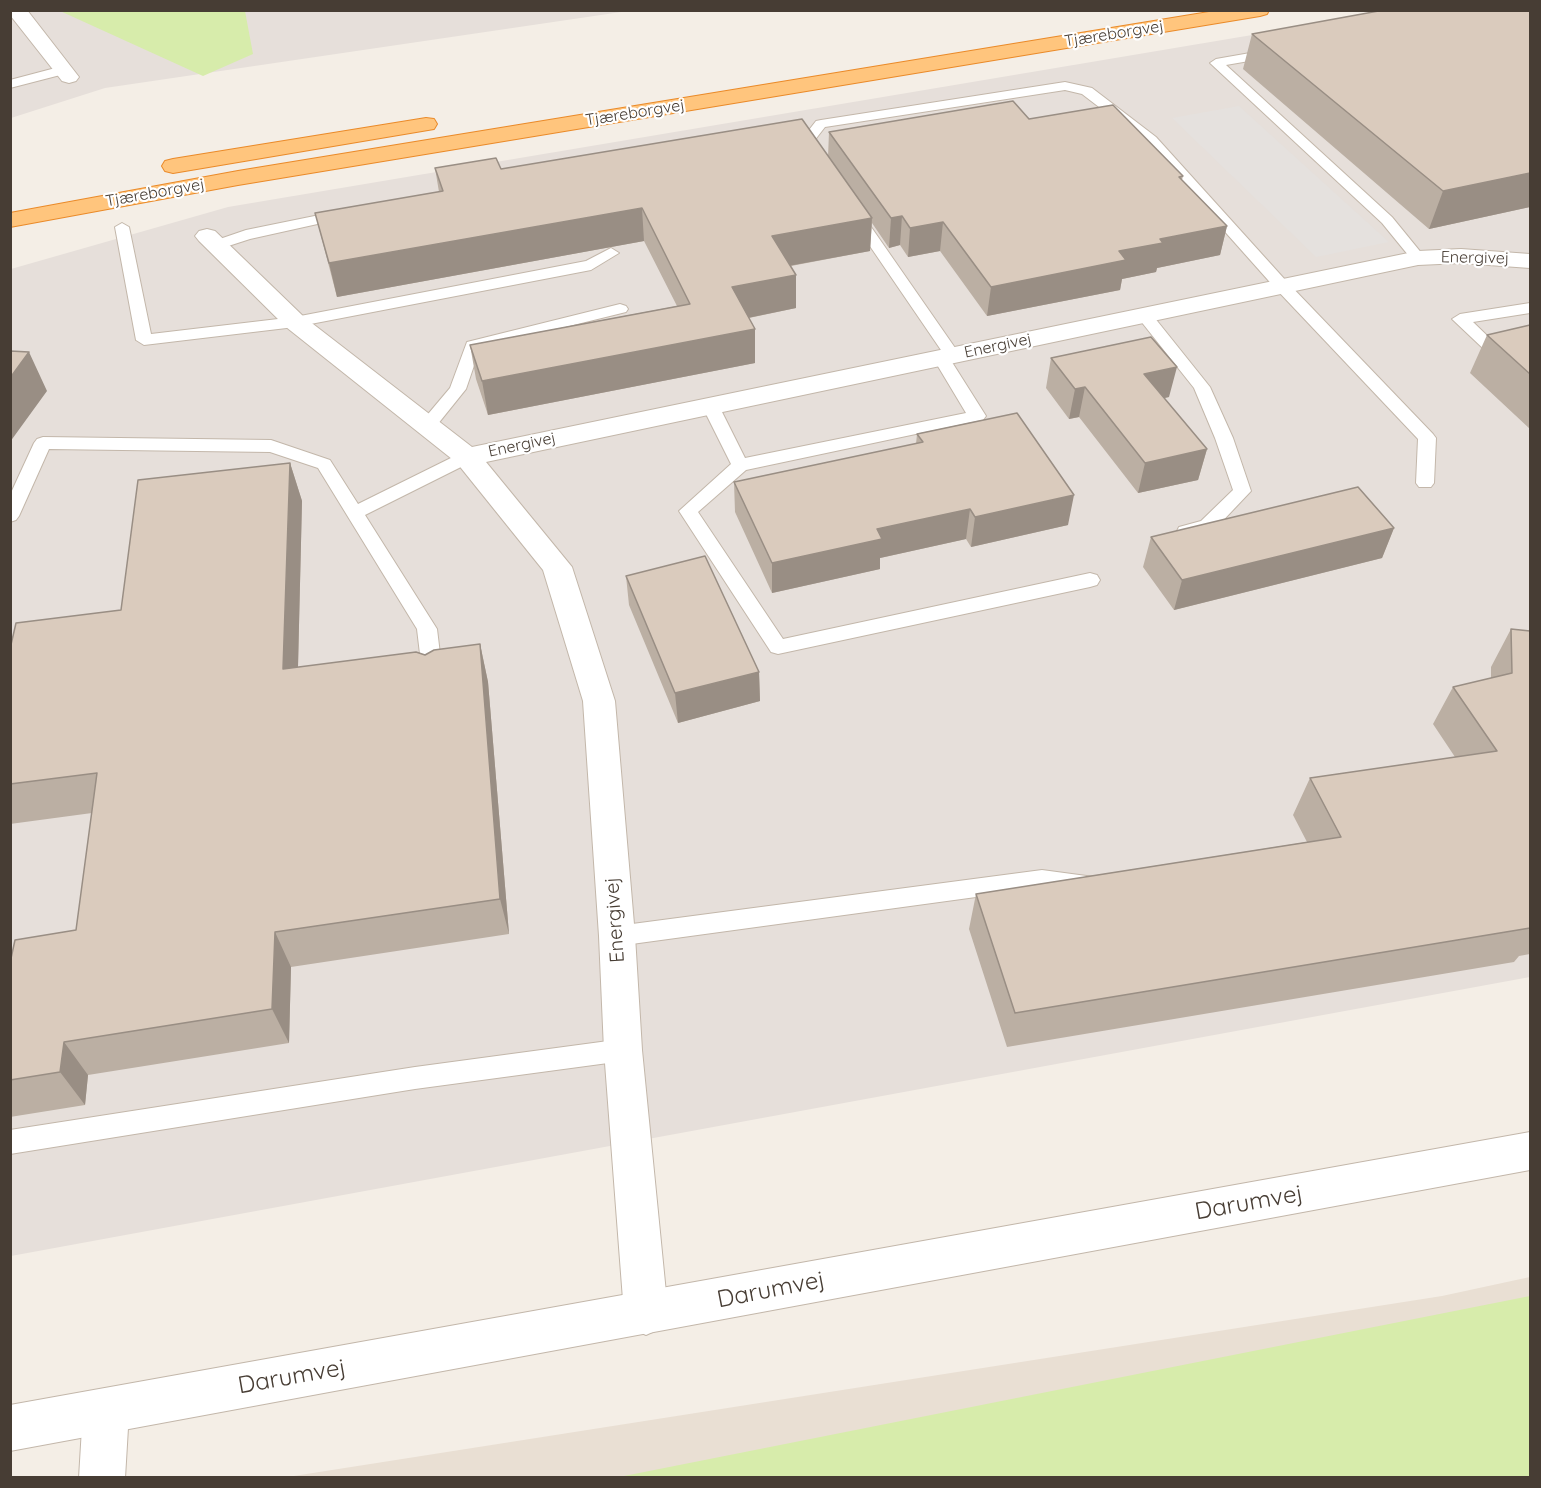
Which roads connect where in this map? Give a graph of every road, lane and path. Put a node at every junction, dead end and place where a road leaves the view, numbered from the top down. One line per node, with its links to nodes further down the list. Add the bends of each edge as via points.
1 (16, 10): 6 (street)
2 (1136, 10): 4 (highway, Tjæreborgvej)
3 (1260, 10): 13 (highway, Tjæreborgvej, via 238,178)
4 (1018, 29)
5 (1285, 51): 17 (lane, via 1216,63 1388,220)
6 (66, 74): 7 (lane)
7 (10, 84)
8 (451, 120): 10 (highway, Tjæreborgvej)
9 (771, 148): 19 (lane, via 809,146 821,124 1065,86 1087,91 1151,140)
10 (159, 169)
11 (846, 200): 25 (lane)
12 (360, 211): 15 (lane)
13 (10, 220)
14 (122, 227): 23 (lane, via 144,340)
15 (212, 241): 23 (street, Energivej)
16 (611, 253): 23 (lane, via 591,265)
17 (1418, 258): 18 (street, Energivej, via 1461,256); 19 (street, Energivej)
18 (1530, 261)
19 (1282, 286): 22 (street, Energivej); 30 (lane, via 1427,438)
20 (620, 309): 27 (lane, via 473,345 458,389)
21 (1530, 309): 24 (lane, via 1460,319)
22 (1144, 315): 25 (street, Energivej); 33 (lane, via 1202,387 1242,491 1207,526)
23 (295, 322): 27 (street, Energivej)
24 (1495, 351)
25 (947, 357): 26 (street, Energivej); 29 (lane, via 977,416)
26 (711, 406): 28 (street, Energivej); 29 (lane)
27 (427, 426): 28 (street, Energivej)
28 (467, 457): 31 (lane); 37 (street, Energivej, via 557,567 599,701)
29 (740, 465): 34 (lane, via 688,511 778,647)
30 (1425, 483)
31 (355, 513): 32 (lane, via 324,464 271,446 43,443); 35 (lane, via 427,629)
32 (10, 516)
33 (1165, 536)
34 (1090, 580)
35 (434, 683)
36 (1106, 886): 37 (lane, via 1042,879)
37 (617, 936): 38 (street, Energivej)
38 (623, 1050): 39 (lane, via 415,1078); 41 (street, Energivej)
39 (10, 1142)
40 (1530, 1151): 41 (street, Darumvej)
41 (646, 1313): 42 (street, Darumvej)
42 (106, 1410): 43 (street, Darumvej); 44 (street)
43 (10, 1428)
44 (102, 1478)

